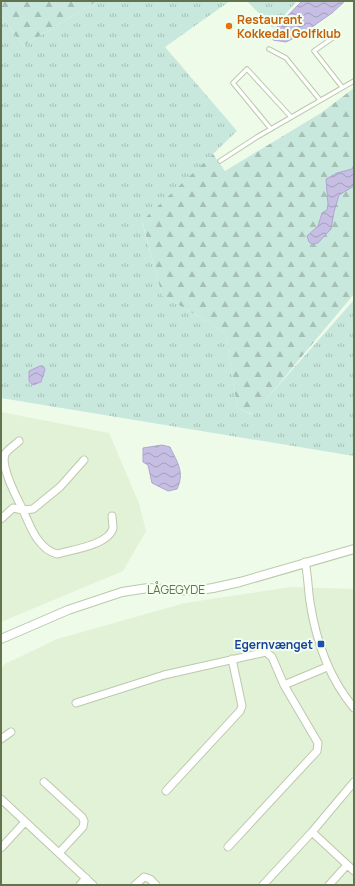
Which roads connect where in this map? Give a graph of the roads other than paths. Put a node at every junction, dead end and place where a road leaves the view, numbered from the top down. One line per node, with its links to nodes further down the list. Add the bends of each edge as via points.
1 (334, 37): 4 (lane, via 314,52)
2 (269, 49): 5 (lane, via 286,58)
3 (354, 81): 4 (lane)
4 (342, 87): 5 (lane)
5 (320, 100): 6 (lane)
6 (291, 117): 7 (lane); 7 (lane, via 247,69 233,83)
7 (271, 129): 8 (lane)
8 (220, 162)
9 (19, 441): 11 (street, via 4,455 3,464 9,483)
10 (84, 460): 11 (street, via 60,487 33,510)
11 (23, 510): 12 (street, via 34,535 50,552 57,554 101,542 113,528); 13 (street, via 13,508)
12 (112, 516)
13 (1, 519)
14 (354, 549): 15 (street, LÅGEGYDE)
15 (305, 562): 16 (street, LÅGEGYDE, via 205,590 148,588 122,592 68,610); 18 (street, via 314,628)
16 (1, 639)
17 (232, 660): 19 (street, via 266,652 272,657); 20 (street, via 164,675); 26 (street, via 242,706 240,711)
18 (327, 667): 19 (street); 21 (street)
19 (284, 685): 30 (street, via 318,743 317,751)
20 (76, 703)
21 (354, 708)
22 (11, 732): 23 (street)
23 (1, 739)
24 (44, 782): 32 (street, via 84,821 83,827)
25 (354, 782): 29 (street)
26 (166, 791)
27 (1, 799): 28 (street)
28 (25, 822): 31 (street); 32 (street)
29 (312, 832): 33 (street); 40 (street)
30 (228, 847)
31 (1, 848)
32 (59, 853): 35 (street)
33 (347, 865): 34 (street); 41 (street)
34 (354, 871)
35 (86, 878): 36 (street); 37 (street)
36 (80, 885)
37 (93, 885)
38 (135, 885): 39 (street, via 144,877)
39 (156, 885)
40 (263, 885)
41 (329, 885)

